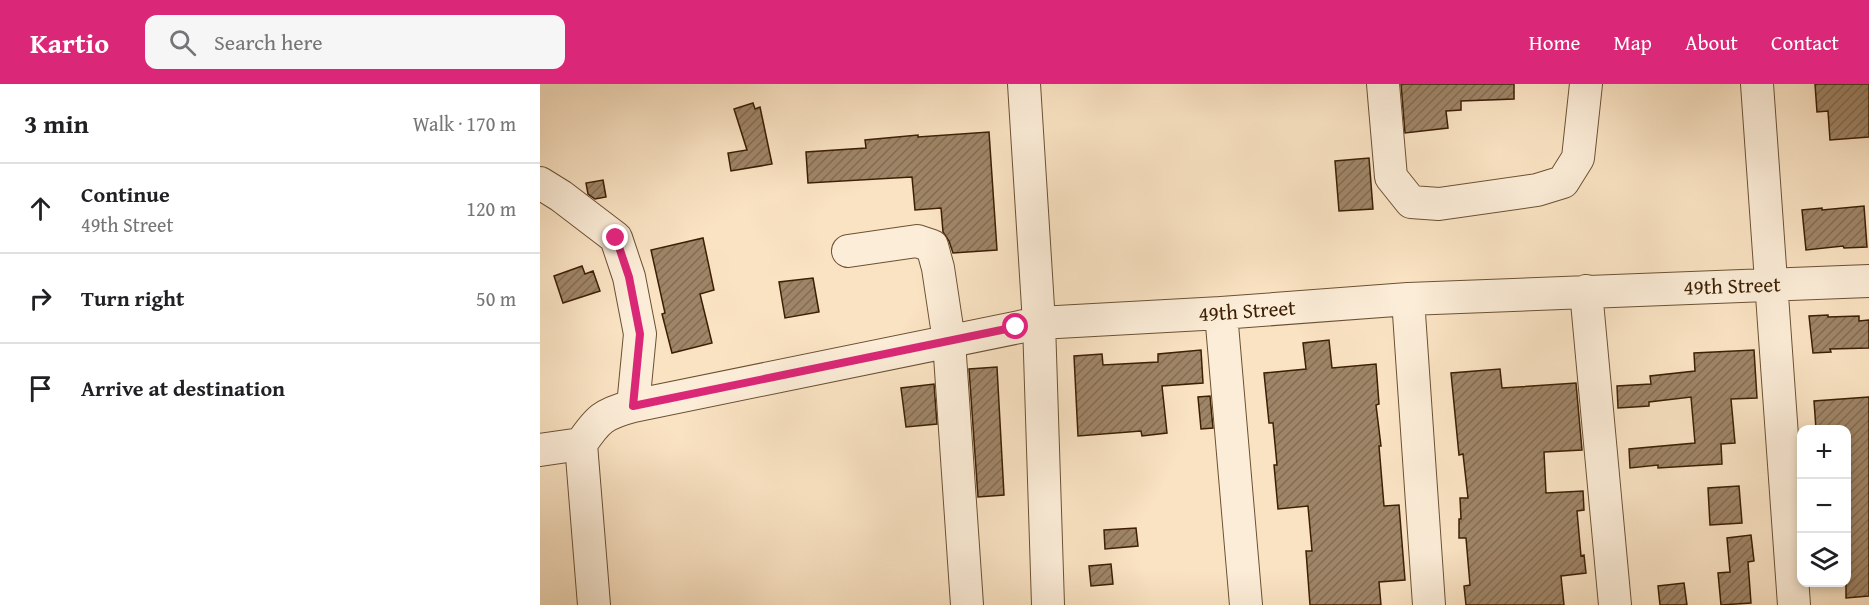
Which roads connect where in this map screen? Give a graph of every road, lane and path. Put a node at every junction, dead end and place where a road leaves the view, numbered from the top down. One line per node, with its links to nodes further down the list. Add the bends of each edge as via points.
1 (1024, 84): 12 (street)
2 (1383, 84): 3 (street, via 1391,177 1411,202 1438,204 1537,190 1563,182 1578,158)
3 (1586, 84)
4 (1757, 84): 8 (street)
5 (540, 183): 14 (street, via 616,238 629,277 640,334)
6 (848, 251): 13 (street, via 917,241 932,246)
7 (1869, 281): 8 (street, 49th Street)
8 (1770, 284): 9 (street, 49th Street); 23 (street)
9 (1586, 291): 10 (street, 49th Street); 22 (street)
10 (1408, 299): 11 (street, 49th Street); 21 (street)
11 (1221, 313): 12 (street, 49th Street); 20 (street)
12 (1039, 323): 13 (street, 49th Street); 19 (street)
13 (949, 341): 14 (street, 49th Street); 18 (street)
14 (633, 406): 15 (street, 49th Street, via 611,412 595,423)
15 (582, 444): 16 (street); 17 (street)
16 (540, 450)
17 (589, 599)
18 (967, 605)
19 (1048, 605)
20 (1246, 605)
21 (1429, 605)
22 (1615, 605)
23 (1794, 605)

